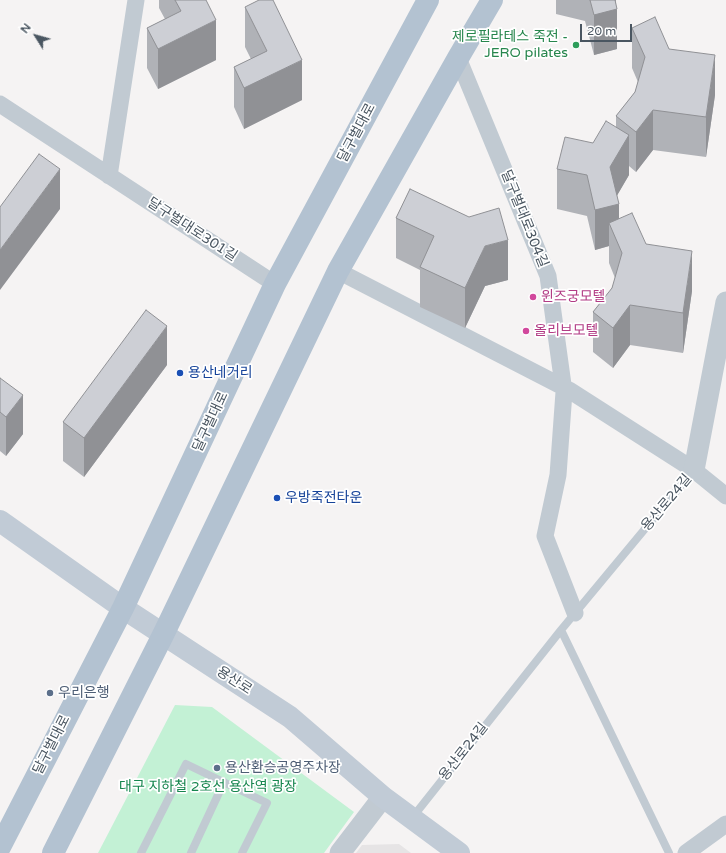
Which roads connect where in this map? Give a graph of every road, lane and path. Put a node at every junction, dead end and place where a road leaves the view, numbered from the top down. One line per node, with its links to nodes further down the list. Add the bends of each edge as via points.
1 (136, 0): 6 (street)
2 (492, 0): 4 (main road)
3 (426, 1): 8 (main road, 달구벌대로)
4 (458, 58): 7 (main road); 10 (street, 달구벌대로304길, via 548,276)
5 (0, 104): 6 (street, 달구벌대로301길)
6 (109, 176): 8 (street, 달구벌대로301길)
7 (338, 270): 10 (street); 17 (main road)
8 (276, 284): 14 (main road, 달구벌대로)
9 (726, 302): 11 (street, 용산로24길)
10 (564, 387): 11 (street); 15 (street, 달구벌대로304길, via 558,475 545,536)
11 (694, 470): 12 (street); 15 (lane, 용산로24길)
12 (726, 496)
13 (0, 521): 14 (main road, 용산로)
14 (123, 608): 17 (main road, 용산로); 22 (main road, 달구벌대로)
15 (575, 613): 16 (lane, 용산로24길)
16 (561, 630): 20 (lane, 용산로24길); 29 (lane)
17 (163, 635): 19 (main road, 용산로, via 290,717); 23 (main road)
18 (224, 782): 24 (lane, via 186,764); 25 (lane); 26 (lane, via 267,803)
19 (383, 797): 20 (main road, 용산로); 27 (street)
20 (412, 818): 28 (main road, 용산로)
21 (726, 824): 30 (street)
22 (0, 847)
23 (53, 853)
24 (141, 853)
25 (191, 853)
26 (242, 853)
27 (340, 853)
28 (459, 853)
29 (669, 853)
30 (686, 853)

